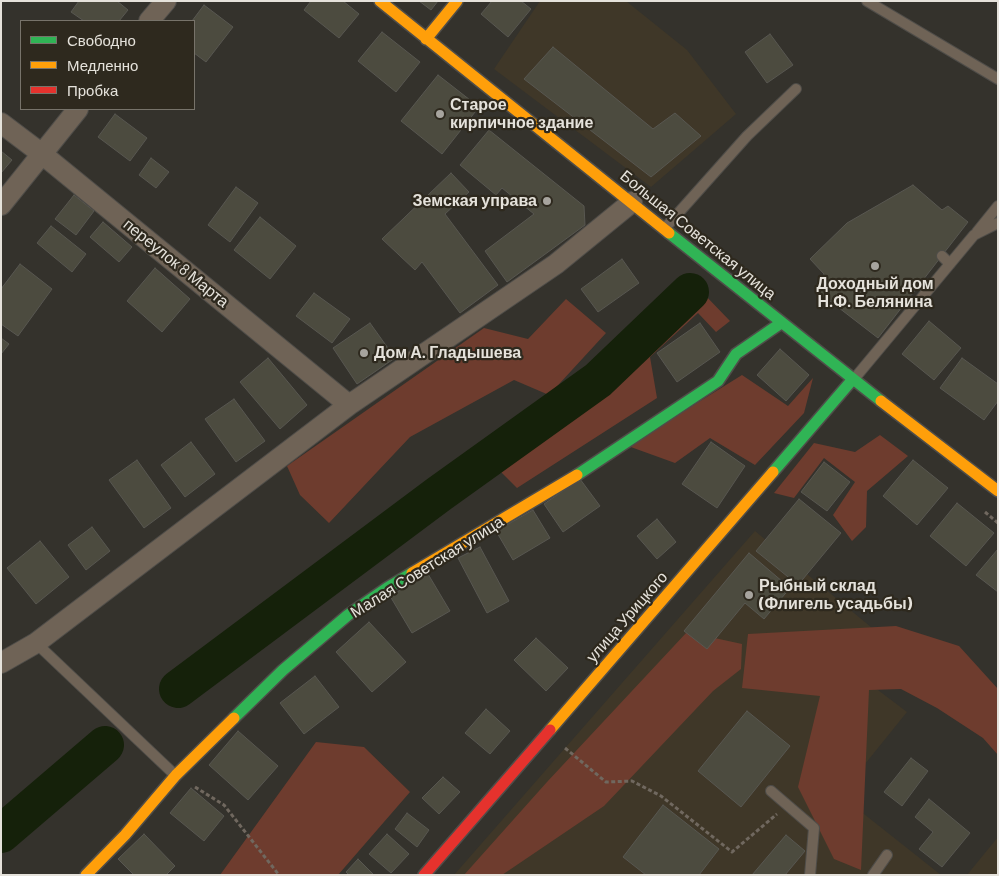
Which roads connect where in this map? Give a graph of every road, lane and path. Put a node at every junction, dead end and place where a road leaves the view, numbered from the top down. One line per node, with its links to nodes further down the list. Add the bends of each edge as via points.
1 (166, 1): 5 (street)
2 (380, 1): 6 (main road, Большая Советская улица)
3 (457, 1): 6 (main road)
4 (867, 1): 7 (lane)
5 (151, 20)
6 (426, 39): 12 (main road, Большая Советская улица)
7 (998, 79)
8 (796, 89): 16 (lane, via 747,136)
9 (77, 110): 11 (street)
10 (1, 123): 11 (street, переулок 8 Марта)
11 (42, 154): 13 (street); 22 (street, переулок 8 Марта)
12 (632, 202): 16 (main road, Большая Советская улица); 22 (street, via 556,264)
13 (1, 205)
14 (998, 206): 17 (lane)
15 (998, 223): 17 (lane)
16 (665, 229): 20 (main road, Большая Советская улица)
17 (974, 235): 19 (lane)
18 (942, 256): 19 (lane)
19 (950, 264): 21 (lane)
20 (781, 323): 21 (main road, Большая Советская улица); 27 (main road, Малая Советская улица, via 736,354 718,382 565,483 387,588 348,615 283,670)
21 (853, 379): 23 (main road, Большая Советская улица); 33 (main road, улица Урицкого)
22 (349, 405): 24 (street)
23 (998, 491)
24 (36, 643): 25 (street); 27 (lane)
25 (1, 663)
26 (559, 743): 29 (path, via 606,782 632,781 661,796 732,852)
27 (176, 775): 31 (main road, Малая Советская улица); 32 (path, via 224,805)
28 (770, 791): 29 (lane)
29 (787, 805): 34 (lane, via 814,828)
30 (887, 855): 35 (lane)
31 (86, 875)
32 (279, 875)
33 (424, 875)
34 (810, 875)
35 (873, 875)

